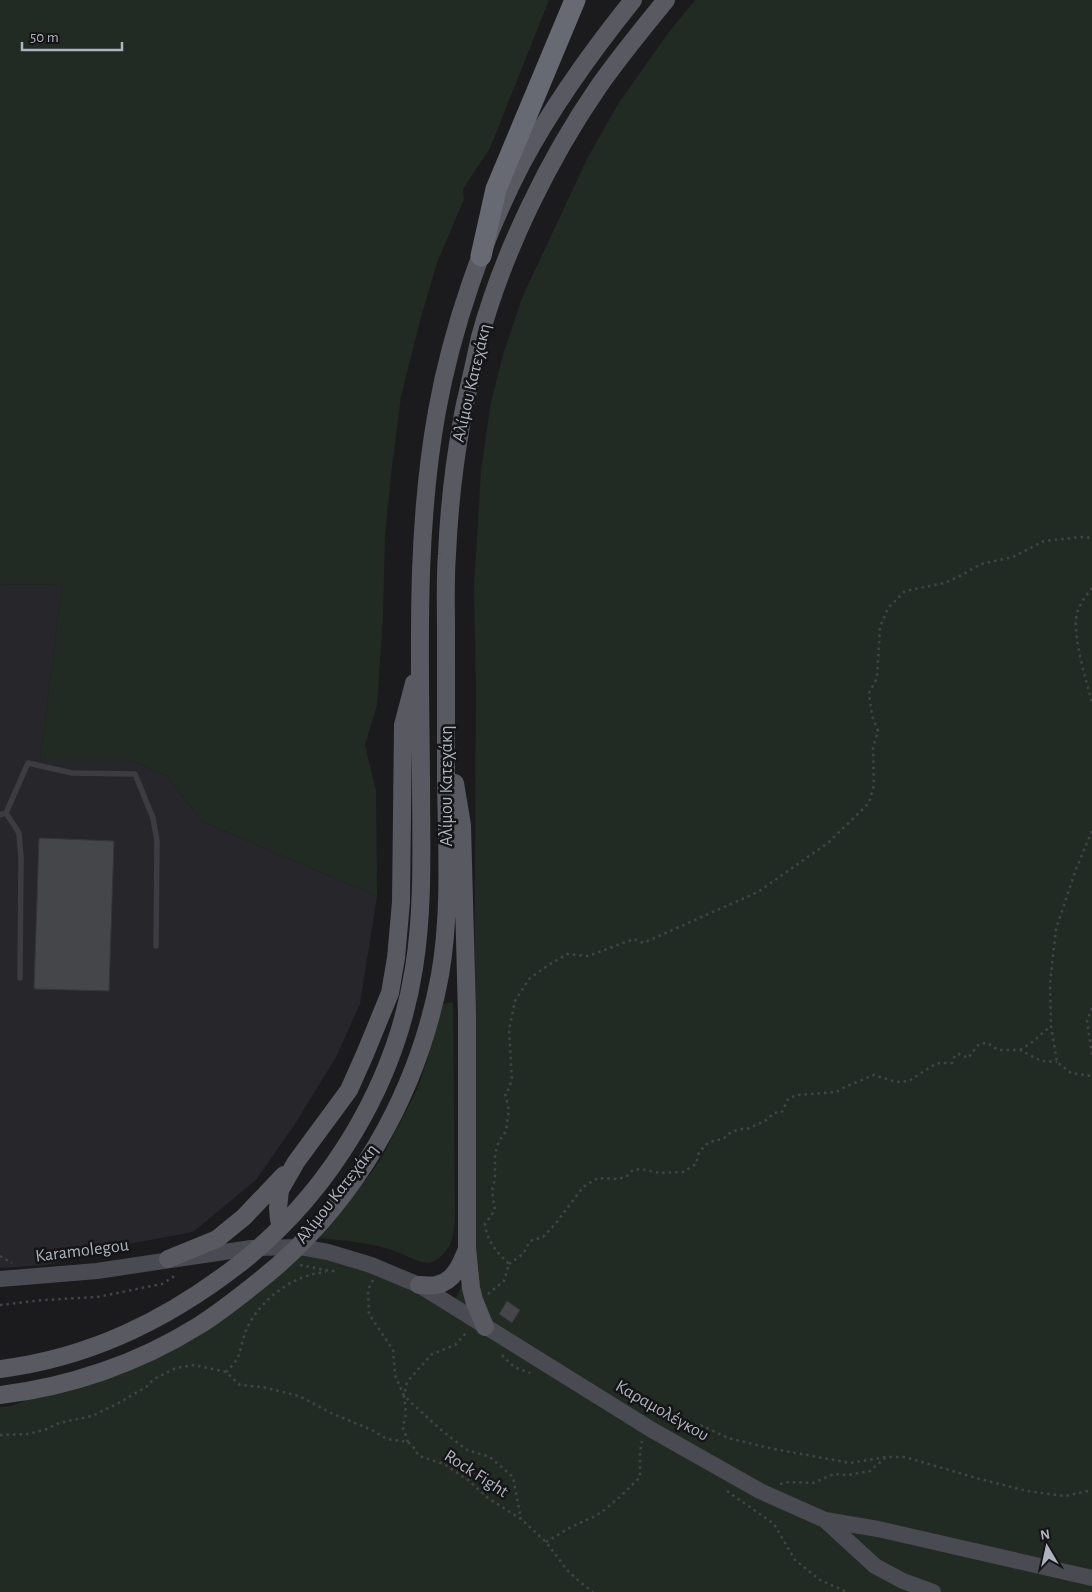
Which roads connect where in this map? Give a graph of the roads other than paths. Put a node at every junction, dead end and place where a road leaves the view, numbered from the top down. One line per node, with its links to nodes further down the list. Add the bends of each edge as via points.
1 (575, 0): 4 (highway, via 496,189)
2 (633, 0): 4 (main road, Αλίμου Κατεχάκη, via 576,76 522,163)
3 (666, 0): 6 (main road, Αλίμου Κατεχάκη, via 596,90 546,174 505,266 481,336 462,416 452,494 447,555)
4 (481, 256): 5 (main road, Αλίμου Κατεχάκη, via 455,331 437,409 421,556)
5 (420, 656): 10 (main road, via 403,725 401,902 390,993 349,1090); 18 (main road, Αλίμου Κατεχάκη, via 420,922 414,972 400,1030 374,1094 349,1140 305,1201 269,1239 207,1288 165,1315 118,1338 46,1361)
6 (446, 734): 13 (main road, via 462,825 467,1015); 19 (main road, Αλίμου Κατεχάκη, via 447,868 440,975 427,1028 408,1081 386,1129 356,1177 306,1239 287,1257 247,1291 200,1324 130,1360 54,1386)
7 (3, 814): 8 (lane, via 28,763 72,772 135,774 153,818 157,841); 9 (lane, via 19,833 22,858)
8 (156, 946)
9 (20, 978)
10 (296, 1162): 11 (main road, via 280,1190); 14 (main road, via 244,1217 218,1239)
11 (280, 1220): 12 (street, via 282,1229)
12 (300, 1247): 14 (street, via 251,1248); 16 (street, via 353,1259)
13 (467, 1248): 16 (main road, via 458,1270 448,1280); 17 (main road)
14 (174, 1266): 15 (street, Karamolegou)
15 (0, 1280)
16 (419, 1286): 17 (street)
17 (477, 1328): 20 (street, Καραμολέγκου, via 653,1438)
18 (0, 1369)
19 (0, 1395)
20 (825, 1520): 21 (street); 22 (street, via 875,1566)
21 (1092, 1578)
22 (933, 1592)

